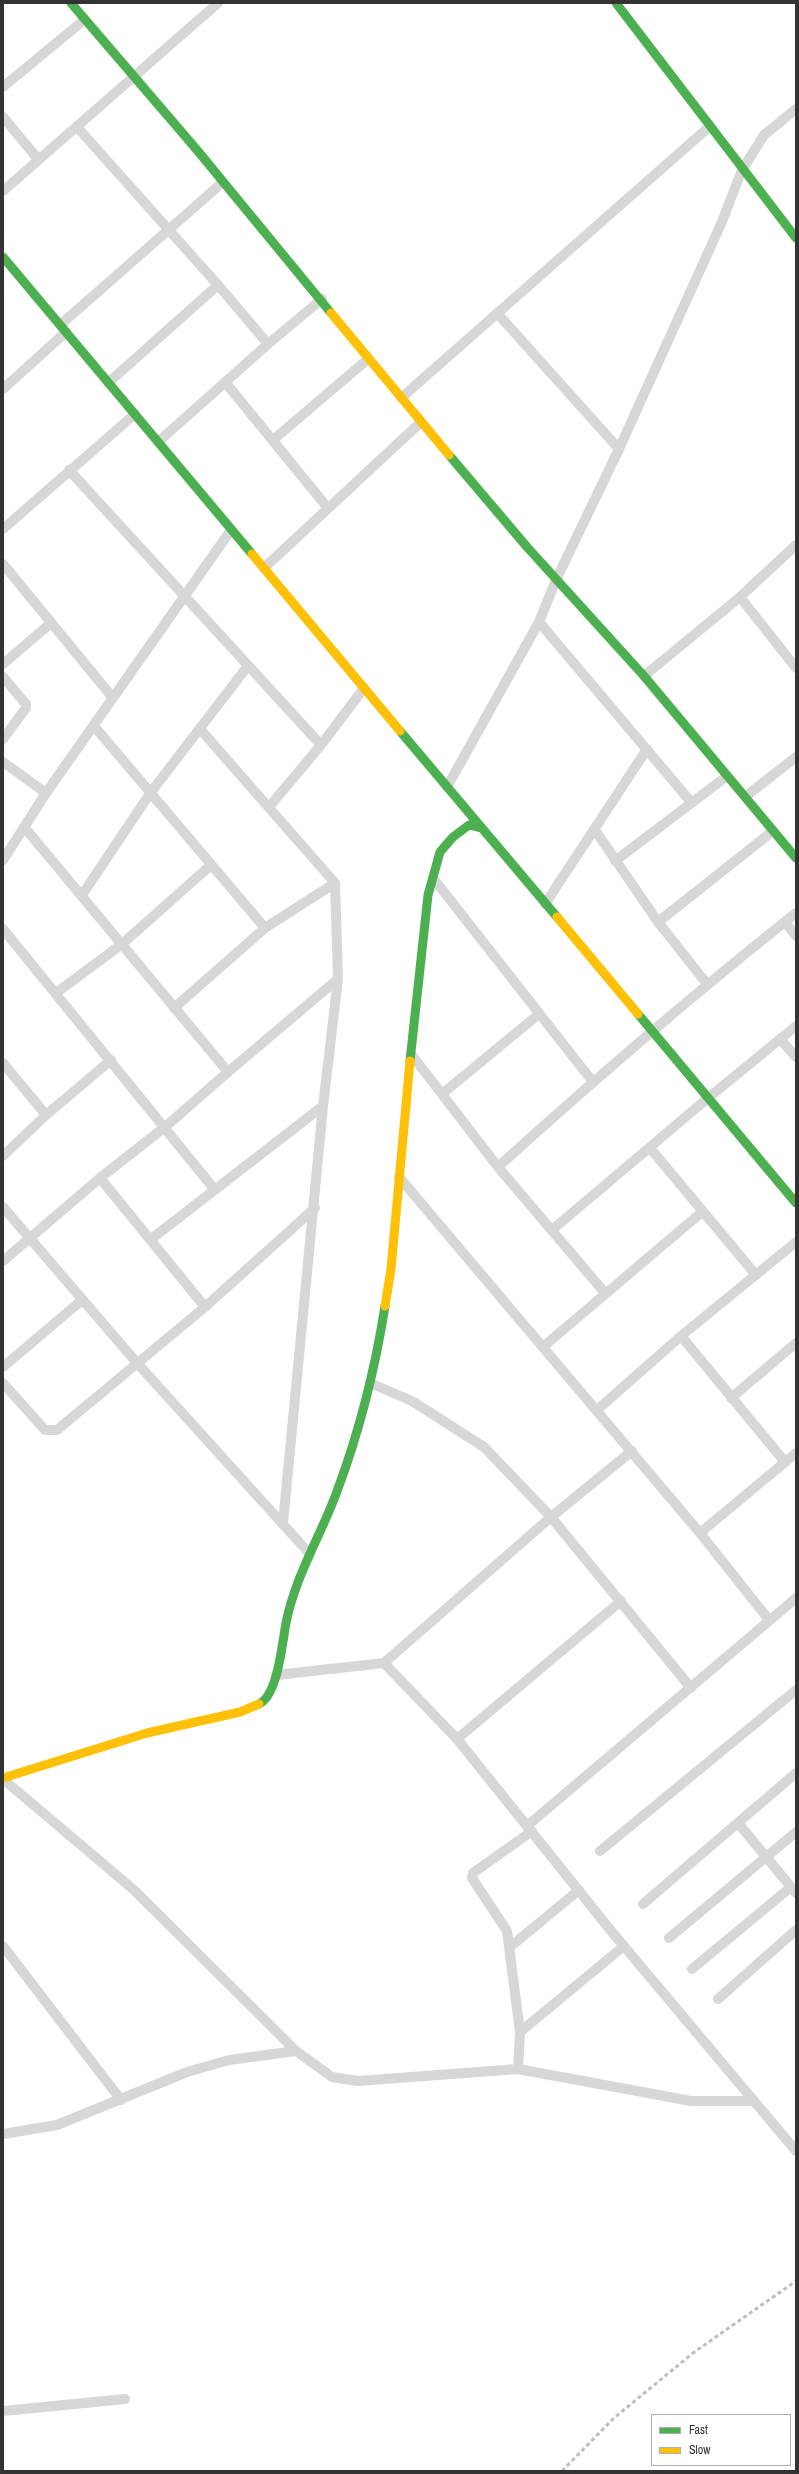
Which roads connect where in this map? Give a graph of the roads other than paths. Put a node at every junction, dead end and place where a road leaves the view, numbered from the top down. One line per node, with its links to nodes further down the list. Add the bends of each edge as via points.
1 (71, 3): 4 (street)
2 (218, 3): 5 (street)
3 (616, 3): 10 (street)
4 (84, 20): 5 (street); 6 (street)
5 (134, 74): 9 (street); 13 (street)
6 (3, 88)
7 (796, 109): 12 (street, via 764,134)
8 (3, 117): 11 (street)
9 (77, 127): 11 (street); 15 (street)
10 (709, 127): 12 (street); 20 (street)
11 (38, 159): 14 (street)
12 (742, 170): 16 (street); 32 (street, via 721,224)
13 (224, 182): 15 (street); 19 (street)
14 (3, 191)
15 (168, 230): 18 (street); 21 (street)
16 (796, 238)
17 (3, 257): 21 (street)
18 (218, 285): 22 (street); 25 (street)
19 (322, 299): 22 (street); 23 (street)
20 (497, 313): 27 (street); 32 (street)
21 (63, 328): 25 (street); 26 (street)
22 (268, 344): 24 (street)
23 (368, 359): 27 (street); 30 (street)
24 (225, 382): 30 (street); 31 (street)
25 (108, 383): 28 (street)
26 (3, 389)
27 (401, 398): 29 (street)
28 (135, 414): 31 (street); 33 (street)
29 (421, 422): 34 (street); 40 (street)
30 (273, 440): 34 (street)
31 (158, 442): 36 (street)
32 (619, 449): 40 (street)
33 (69, 470): 35 (street); 41 (street)
34 (327, 507): 39 (street)
35 (3, 529)
36 (232, 530): 39 (street); 41 (street)
37 (795, 546): 42 (street)
38 (4, 566): 44 (street)
39 (264, 568): 50 (street)
40 (556, 580): 43 (street); 48 (street)
41 (184, 596): 46 (street); 51 (street)
42 (740, 597): 47 (street); 48 (street)
43 (539, 622): 56 (street); 60 (street)
44 (52, 623): 45 (street); 51 (street)
45 (3, 664)
46 (247, 667): 53 (street); 55 (street)
47 (796, 668)
48 (644, 676): 59 (street)
49 (3, 677): 54 (street, via 26,704 26,708)
50 (364, 688): 55 (street); 60 (street)
51 (113, 698): 52 (street)
52 (94, 726): 61 (street); 62 (street)
53 (200, 729): 61 (street); 65 (street)
54 (3, 739)
55 (321, 745): 65 (street)
56 (647, 749): 64 (street); 68 (street)
57 (796, 757): 63 (street)
58 (3, 762): 62 (street)
59 (727, 776): 63 (street); 64 (street)
60 (447, 787): 67 (street)
61 (151, 792): 73 (street); 76 (street)
62 (46, 793): 66 (street)
63 (745, 797): 69 (street)
64 (691, 802): 72 (street)
65 (269, 807): 75 (street)
66 (25, 828): 71 (street); 76 (street)
67 (481, 828): 74 (street, via 469,825 453,837 440,852); 77 (street)
68 (595, 830): 72 (street); 77 (street)
69 (773, 831): 70 (street); 79 (street)
70 (796, 858)
71 (3, 860)
72 (615, 861): 79 (street)
73 (211, 865): 81 (street); 84 (street)
74 (433, 878): 89 (street); 93 (street, via 428,895)
75 (334, 883): 81 (street); 85 (street)
76 (82, 895): 84 (street)
77 (545, 904): 91 (street)
78 (796, 913): 80 (street)
79 (658, 922): 86 (street)
80 (785, 922): 83 (street); 86 (street)
81 (265, 928): 88 (street)
82 (3, 929): 87 (street)
83 (796, 936)
84 (122, 944): 87 (street); 88 (street)
85 (338, 979): 97 (street); 101 (street)
86 (707, 984): 91 (street)
87 (56, 993): 95 (street)
88 (174, 1008): 97 (street)
89 (539, 1014): 98 (street); 99 (street)
90 (796, 1026): 92 (street)
91 (652, 1032): 98 (street); 100 (street)
92 (780, 1039): 94 (street); 100 (street)
93 (411, 1054): 99 (street); 107 (street)
94 (796, 1057)
95 (111, 1060): 102 (street); 103 (street)
96 (3, 1063): 102 (street)
97 (228, 1072): 103 (street)
98 (593, 1082): 106 (street)
99 (442, 1094): 106 (street)
100 (708, 1098): 104 (street); 110 (street)
101 (323, 1106): 109 (street); 112 (street)
102 (46, 1115): 105 (street)
103 (165, 1127): 108 (street); 109 (street)
104 (650, 1148): 113 (street); 114 (street)
105 (3, 1156)
106 (498, 1167): 114 (street)
107 (399, 1177): 125 (street); 128 (street, via 391,1269 379,1347)
108 (100, 1178): 115 (street); 116 (street)
109 (215, 1190): 116 (street)
110 (796, 1204)
111 (3, 1207): 115 (street)
112 (315, 1208): 122 (street); 136 (street)
113 (702, 1212): 119 (street); 120 (street)
114 (552, 1230): 120 (street)
115 (29, 1239): 118 (street); 121 (street)
116 (150, 1240): 122 (street)
117 (796, 1242): 119 (street)
118 (3, 1261)
119 (756, 1275): 123 (street)
120 (605, 1293): 125 (street)
121 (82, 1300): 126 (street); 127 (street)
122 (205, 1307): 126 (street)
123 (681, 1336): 130 (street); 131 (street)
124 (796, 1343): 130 (street)
125 (544, 1346): 131 (street)
126 (137, 1363): 129 (street, via 57,1430 51,1432 45,1430); 136 (street)
127 (3, 1367)
128 (370, 1382): 135 (street, via 412,1401 484,1447); 138 (street, via 357,1433 336,1495)
129 (3, 1383)
130 (731, 1398): 134 (street)
131 (597, 1410): 132 (street)
132 (632, 1451): 135 (street); 137 (street)
133 (796, 1453): 134 (street)
134 (785, 1462): 137 (street)
135 (551, 1517): 140 (street); 142 (street)
136 (283, 1523): 138 (street)
137 (700, 1533): 141 (street)
138 (309, 1553): 143 (street, via 288,1612)
139 (796, 1598): 141 (street)
140 (620, 1601): 144 (street); 146 (street)
141 (769, 1620): 144 (street)
142 (384, 1663): 143 (street); 146 (street)
143 (276, 1675): 148 (street, via 273,1688 265,1701 240,1712 147,1733)
144 (691, 1688): 150 (street)
145 (796, 1690): 152 (street)
146 (457, 1738): 150 (street)
147 (796, 1773): 149 (street)
148 (3, 1779): 165 (street, via 134,1890)
149 (738, 1824): 153 (street); 156 (street)
150 (529, 1829): 154 (street); 161 (street, via 474,1873 472,1878 507,1931)
151 (796, 1832): 153 (street)
152 (600, 1851)
153 (767, 1858): 155 (street); 158 (street)
154 (579, 1890): 160 (street); 161 (street)
155 (793, 1890): 162 (street)
156 (643, 1904)
157 (796, 1930): 163 (street)
158 (669, 1938)
159 (3, 1946): 167 (street)
160 (624, 1946): 164 (street); 168 (street)
161 (510, 1947): 164 (street)
162 (692, 1969)
163 (718, 1999)
164 (520, 2032): 166 (street)
165 (296, 2051): 166 (street, via 332,2077 358,2081); 167 (street, via 229,2060 187,2072)
166 (518, 2069): 168 (street, via 691,2101)
167 (121, 2100): 169 (street, via 57,2125)
168 (754, 2101): 170 (street)
169 (3, 2134)
170 (796, 2151)
171 (125, 2399): 172 (street)
172 (3, 2411)

